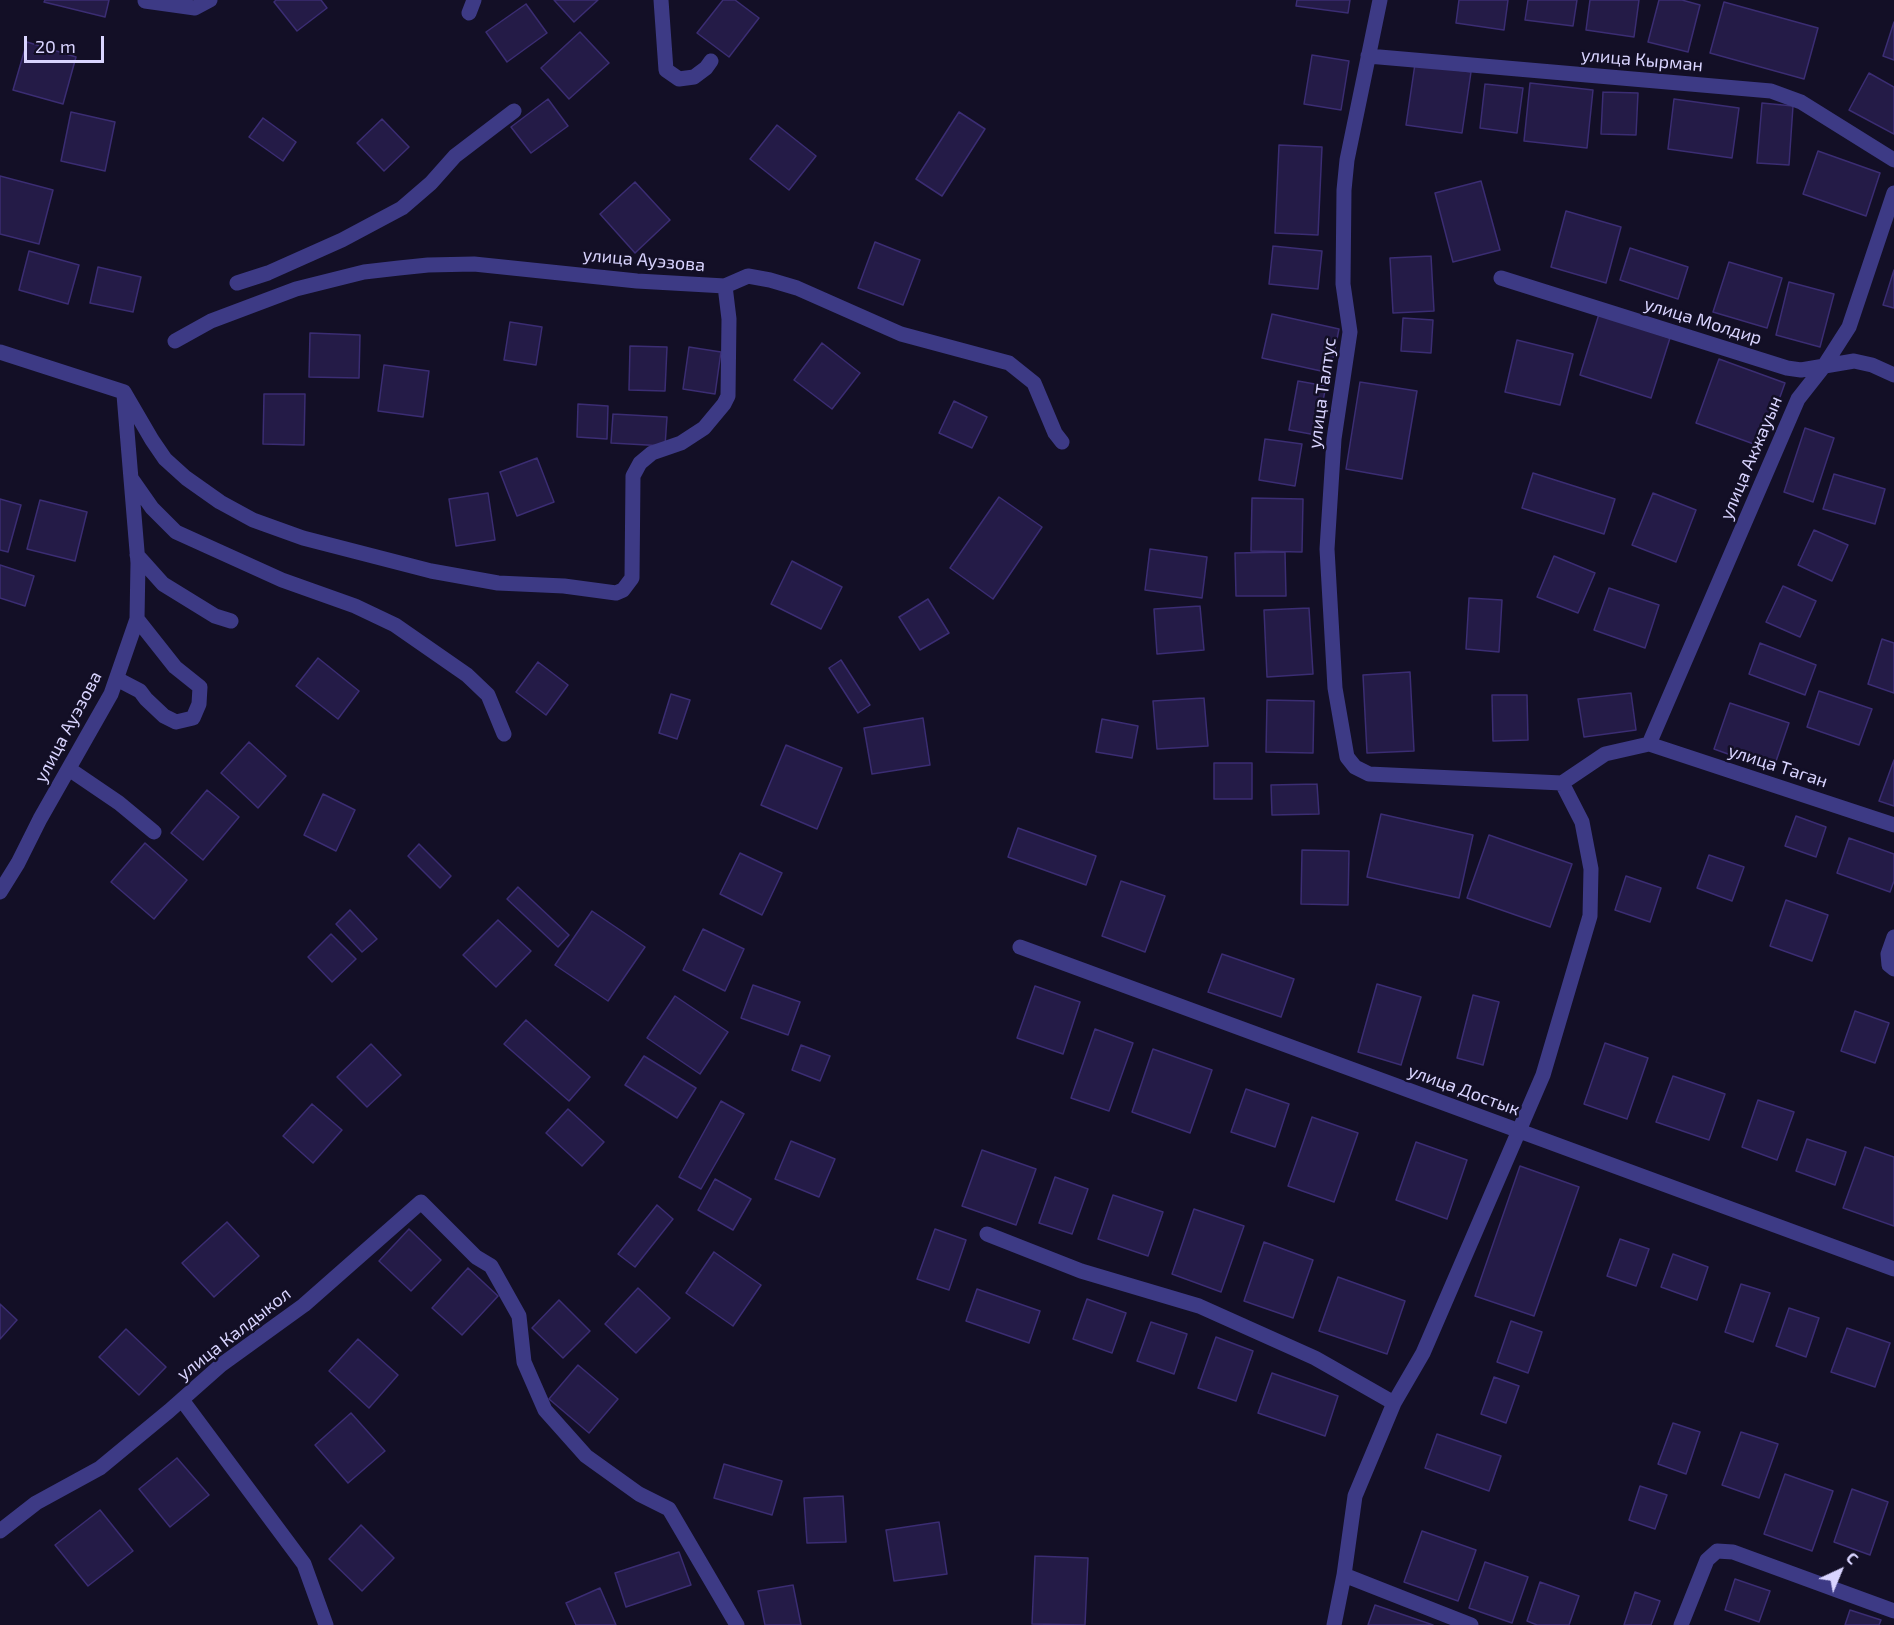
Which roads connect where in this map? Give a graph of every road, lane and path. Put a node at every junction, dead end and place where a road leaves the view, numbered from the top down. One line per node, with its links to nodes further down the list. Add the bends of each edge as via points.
1 (210, 0): 4 (street, via 195,8)
2 (661, 0): 6 (street, via 666,70 679,79 694,77)
3 (1380, 0): 5 (street, улица Талтус)
4 (145, 2)
5 (1368, 56): 8 (street, улица Кырман, via 1771,91 1801,102); 27 (street, улица Талтус, via 1344,190 1343,284 1350,332 1334,439 1327,549 1335,688 1347,757 1355,768 1369,774)
6 (711, 61)
7 (514, 111): 11 (street, via 455,156 402,208 342,240)
8 (1894, 160)
9 (1894, 193): 15 (street, улица Акжауын, via 1849,327)
10 (1501, 278): 15 (street, улица Молдир, via 1787,368)
11 (237, 283)
12 (725, 286): 13 (street, улица Ауэзова, via 474,264 420,266 364,272 296,289 211,321); 17 (street, via 729,319 728,396 704,428 681,443 652,453 640,463 633,476 633,578 616,593 498,583 431,571 324,544 254,520 212,496 165,459); 18 (street, улица Ауэзова, via 748,276 770,280 901,334 1009,363 1034,383)
13 (175, 340)
14 (0, 352): 17 (street)
15 (1824, 366): 16 (street, улица Молдир, via 1854,361); 25 (street, улица Акжауын, via 1798,399)
16 (1894, 375)
17 (124, 392): 19 (street, улица Ауэзова)
18 (1062, 442)
19 (131, 478): 20 (street, улица Ауэзова); 24 (street, via 152,508 176,532 396,625 467,675 488,695)
20 (138, 555): 21 (street, улица Ауэзова); 22 (street, via 164,584 194,604)
21 (137, 619): 23 (street, улица Ауэзова); 23 (street, via 175,667 200,687 199,704 193,718 176,722 140,691)
22 (231, 621)
23 (117, 679): 26 (street, улица Ауэзова)
24 (504, 734)
25 (1649, 744): 27 (street, via 1605,754); 28 (street, улица Таган)
26 (69, 769): 29 (street); 30 (street, улица Ауэзова)
27 (1562, 783): 34 (street, via 1582,822 1591,869 1590,916 1543,1075)
28 (1894, 825)
29 (154, 832)
30 (0, 892)
31 (1894, 937): 33 (street, via 1888,954 1889,965)
32 (1020, 947): 34 (street, улица Достык)
33 (1894, 969)
34 (1519, 1131): 36 (street, улица Достык); 38 (street, via 1423,1353)
35 (987, 1234): 38 (street, via 1080,1271 1199,1306 1315,1358)
36 (1894, 1269)
37 (182, 1400): 39 (street, улица Калдыкол, via 100,1468 36,1503); 42 (street, via 304,1564); 43 (street, улица Калдыкол, via 221,1365 304,1305 421,1202 476,1257 491,1266 519,1316 524,1362 545,1410 586,1456 639,1494 669,1509)
38 (1394, 1403): 40 (street, via 1355,1496)
39 (0, 1531)
40 (1344, 1575): 44 (street); 45 (street)
41 (1894, 1611): 46 (street, via 1733,1552 1717,1551 1707,1560)
42 (326, 1625)
43 (737, 1625)
44 (1334, 1625)
45 (1471, 1625)
46 (1681, 1625)

